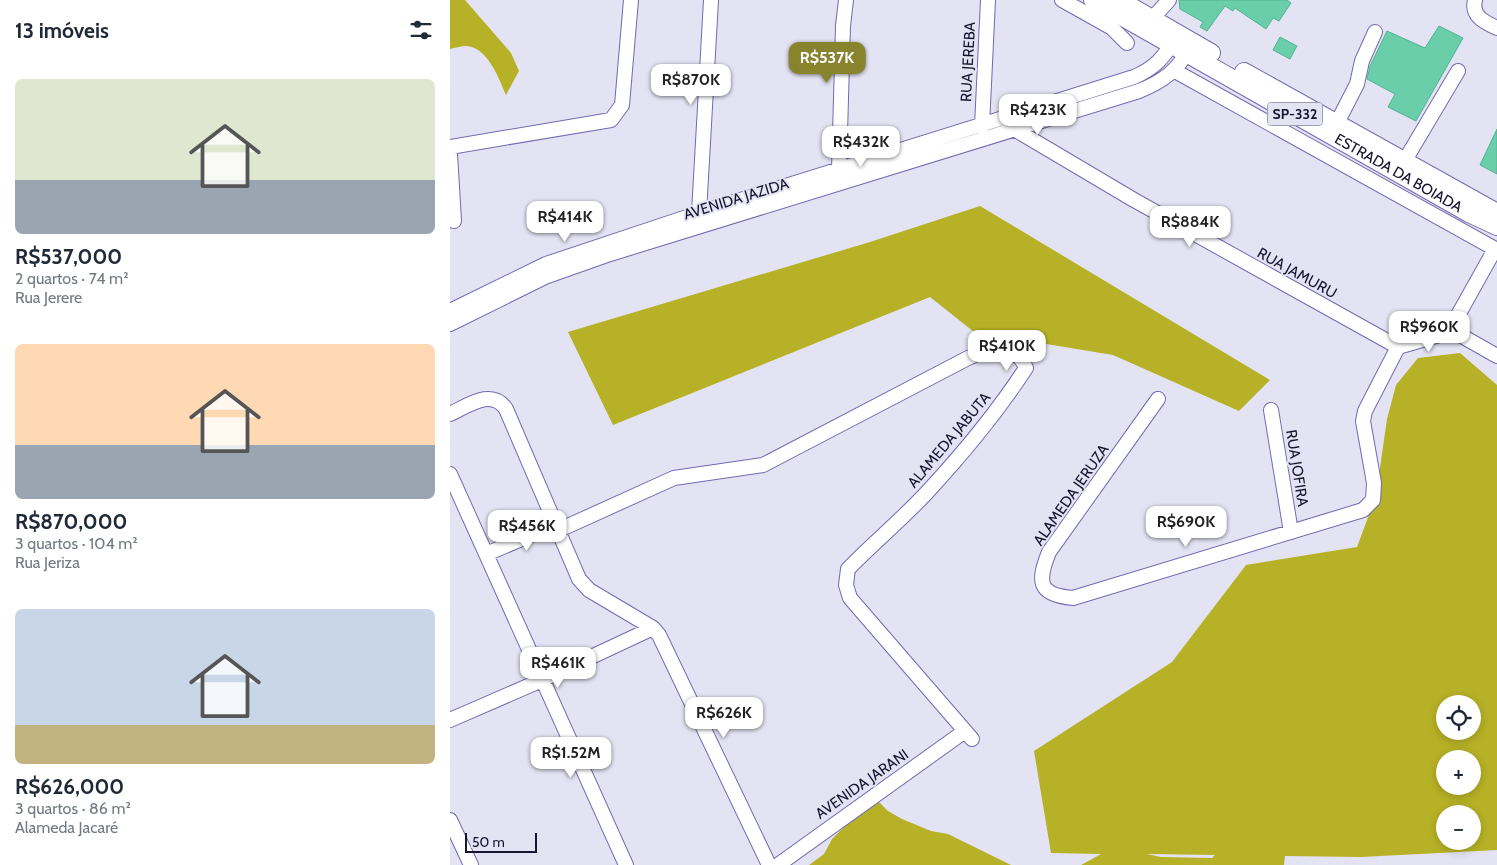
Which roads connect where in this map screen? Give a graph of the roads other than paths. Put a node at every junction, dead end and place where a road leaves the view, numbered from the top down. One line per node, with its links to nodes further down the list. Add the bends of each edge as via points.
1 (631, 0): 22 (street, via 622,105 611,120)
2 (712, 0): 27 (street)
3 (846, 0): 25 (street)
4 (988, 0): 20 (street, RUA JEREBA)
5 (1062, 0): 14 (street, via 1112,28)
6 (1093, 0): 13 (main road, ESTRADA DA BOIADA / SP-332)
7 (1119, 0): 10 (main road, ESTRADA DA BOIADA / SP-332)
8 (1169, 0): 10 (street)
9 (1475, 0): 11 (street, via 1477,16)
10 (1152, 19): 13 (main road, ESTRADA DA BOIADA / SP-332)
11 (1497, 28)
12 (1375, 32): 19 (street, via 1362,61 1357,84)
13 (1174, 39): 15 (main road, ESTRADA DA BOIADA / SP-332); 18 (street, AVENIDA JAZIDA, via 1164,57 1150,70 1134,78)
14 (1127, 43)
15 (1189, 48): 16 (street, AVENIDA JAZIDA); 19 (main road, ESTRADA DA BOIADA / SP-332); 26 (main road, ESTRADA DA BOIADA / SP-332, via 1469,213)
16 (1175, 71): 21 (street, AVENIDA JAZIDA, via 1161,82 1139,91); 29 (street)
17 (1458, 71): 24 (street)
18 (1000, 119): 20 (street, AVENIDA JAZIDA); 21 (street, RUA JAMURU)
19 (1337, 123): 24 (main road, ESTRADA DA BOIADA / SP-332)
20 (982, 126): 25 (street, AVENIDA JAZIDA)
21 (1013, 129): 25 (street, AVENIDA JAZIDA); 33 (street, RUA JAMURU)
22 (450, 147)
23 (450, 154): 28 (street)
24 (1404, 162): 26 (main road, ESTRADA DA BOIADA / SP-332)
25 (840, 175): 27 (street, AVENIDA JAZIDA)
26 (1496, 215)
27 (700, 218): 30 (street, AVENIDA JAZIDA, via 546,264); 31 (street, AVENIDA JAZIDA, via 545,277)
28 (454, 221)
29 (1496, 250): 32 (street)
30 (450, 311)
31 (450, 324)
32 (1452, 331): 33 (street); 34 (street)
33 (1398, 347): 40 (street, ALAMEDA JERUZA, via 1364,411 1374,483 1373,500 1356,513)
34 (1497, 356)
35 (1158, 399): 40 (street, ALAMEDA JERUZA, via 1049,552 1041,571 1046,591 1055,597 1073,598)
36 (1271, 410): 40 (street, RUA JOFIRA)
37 (450, 414): 39 (street, via 480,401 500,400)
38 (450, 474): 41 (street)
39 (558, 527): 41 (street); 42 (street, via 579,579 588,590); 45 (street, ALAMEDA JABUTA, via 674,478 763,465 968,358 994,348 1006,349 1019,356 1026,368 984,428 930,490 848,569 846,585 850,598)
40 (1291, 532)
41 (486, 554): 43 (street)
42 (653, 628): 43 (street); 49 (street, via 667,649)
43 (542, 680): 44 (street); 48 (street)
44 (450, 720)
45 (969, 735): 50 (street, AVENIDA JARANI)
46 (450, 820): 47 (street)
47 (471, 865)
48 (626, 865)
49 (769, 865)
50 (778, 865)

